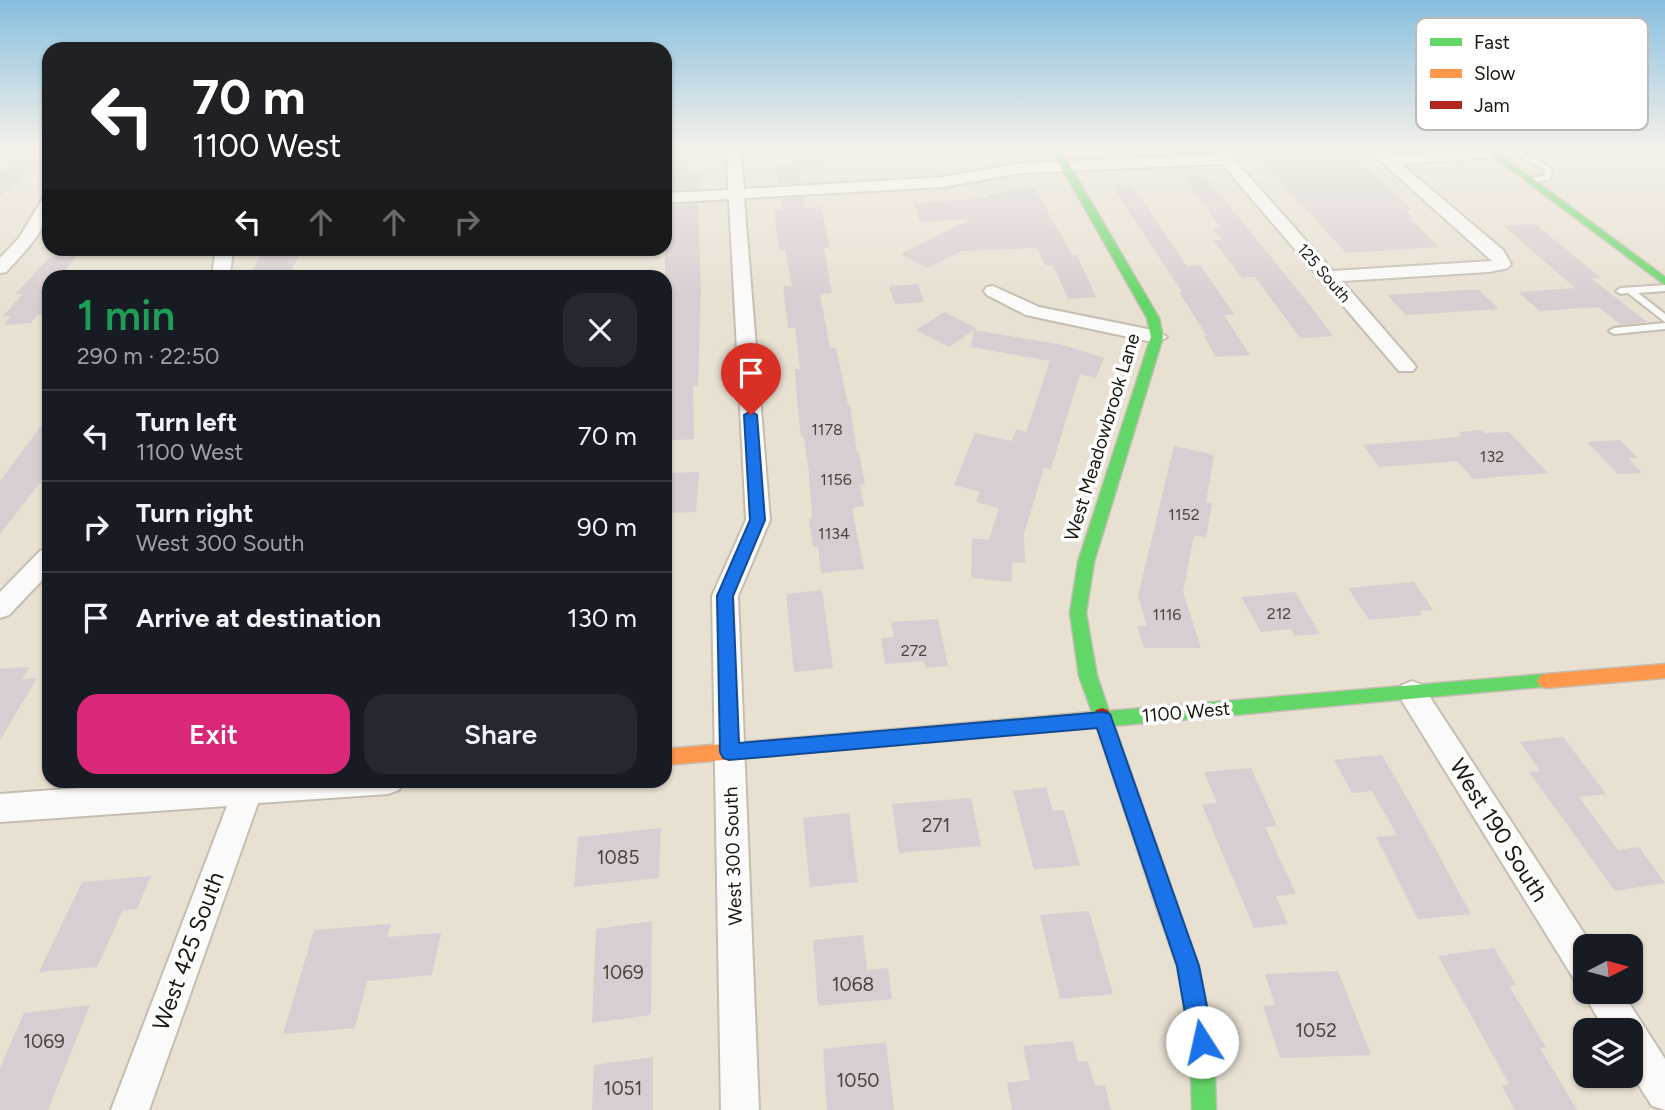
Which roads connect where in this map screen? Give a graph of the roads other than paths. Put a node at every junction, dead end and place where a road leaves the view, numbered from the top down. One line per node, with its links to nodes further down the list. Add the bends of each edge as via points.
1 (736, 199): 22 (street, West 300 South, via 758,520 725,596)
2 (1084, 199): 15 (street, West Meadowbrook Lane, via 1153,318)
3 (1260, 199): 8 (street, 125 South)
4 (1433, 199): 8 (street, via 1497,254 1502,264)
5 (1555, 199): 9 (street)
6 (42, 214): 7 (street, via 26,241)
7 (0, 268)
8 (1328, 277): 16 (street, 125 South)
9 (1665, 282)
10 (1665, 288): 12 (lane, via 1626,291)
11 (993, 291): 15 (street, via 1033,311)
12 (1665, 319)
13 (1665, 326): 14 (lane)
14 (1614, 331)
15 (1157, 337): 21 (street, West Meadowbrook Lane, via 1086,562 1078,613 1086,669)
16 (1406, 367)
17 (42, 564): 18 (street)
18 (0, 608)
19 (1665, 671): 20 (street, 1100 West)
20 (1412, 693): 21 (street, 1100 West); 27 (street, West 190 South)
21 (1103, 720): 22 (street, 1100 West); 32 (street, West Meadowbrook Lane, via 1188,966 1202,1042)
22 (729, 752): 23 (street, 1100 West); 31 (street, West 300 South)
23 (672, 756)
24 (294, 788): 25 (street)
25 (247, 792): 26 (street); 30 (street, West 425 South)
26 (0, 808)
27 (1573, 947)
28 (1643, 1058): 29 (street)
29 (1665, 1093)
30 (130, 1110)
31 (740, 1110)
32 (1204, 1110)

